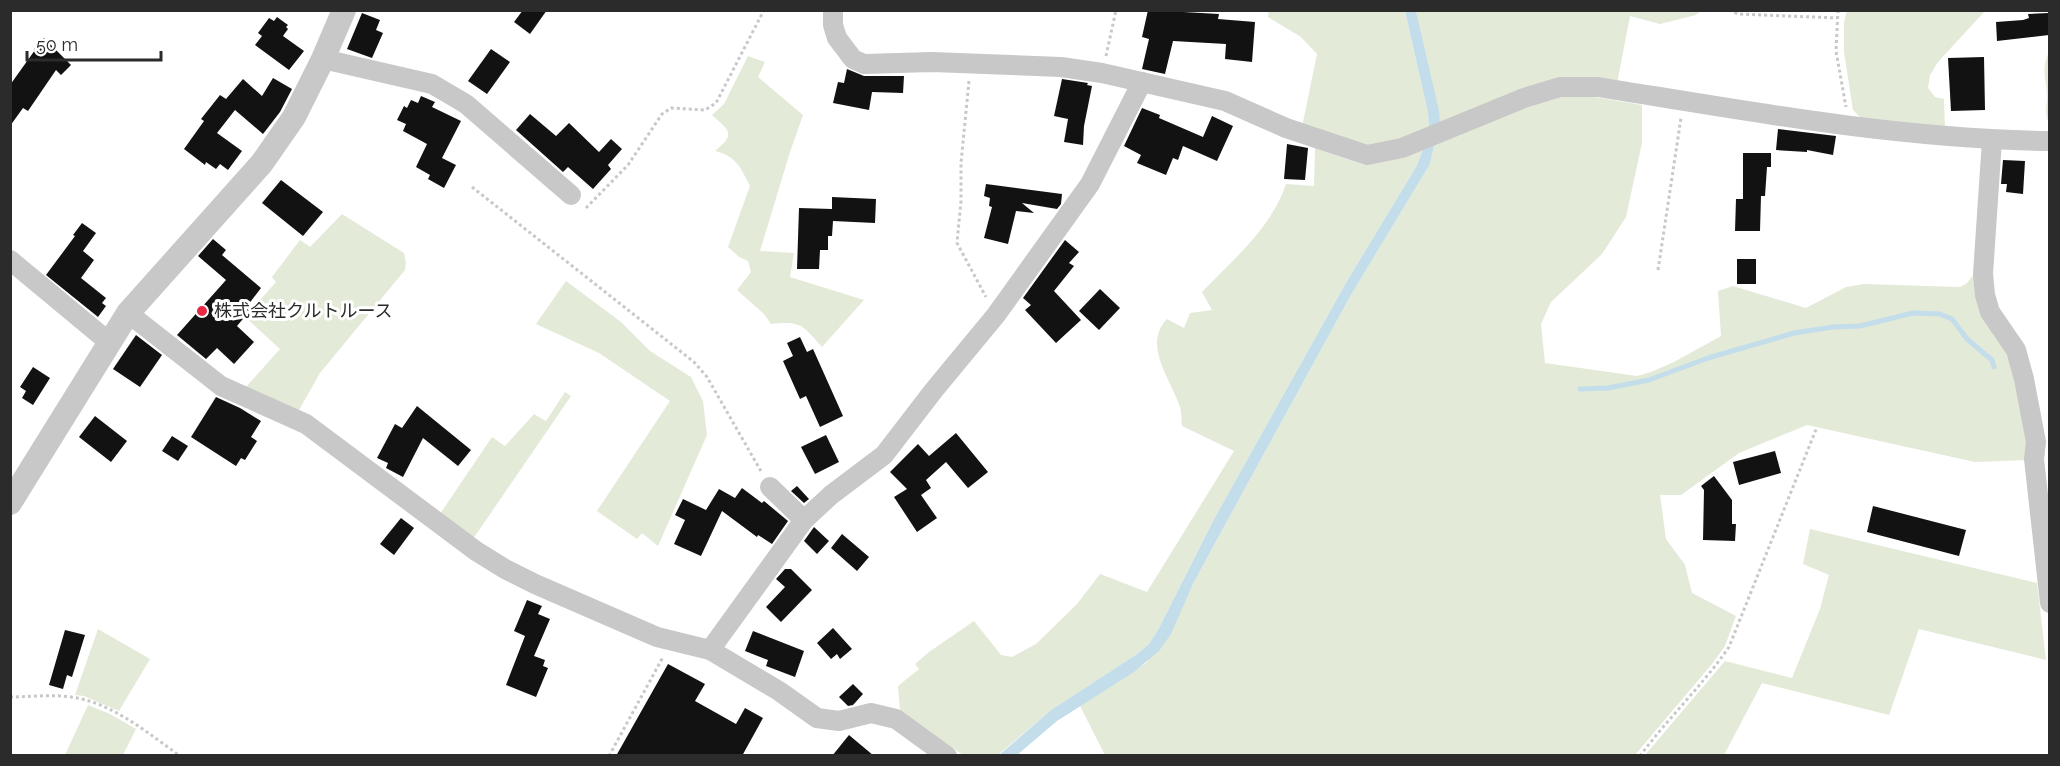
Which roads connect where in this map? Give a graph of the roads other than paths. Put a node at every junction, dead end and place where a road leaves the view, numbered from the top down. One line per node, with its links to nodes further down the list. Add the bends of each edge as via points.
1 (344, 10): 3 (street)
2 (833, 10): 4 (street, via 837,38 853,59 864,64 932,62 1061,67)
3 (323, 59): 7 (street, via 432,84 466,104); 9 (street, via 294,117 262,163)
4 (1142, 82): 5 (street, via 1225,101 1286,128 1367,155 1402,148 1560,87 1598,87 1849,124); 13 (street, via 1090,184 996,315 884,455)
5 (1992, 140): 6 (street); 14 (street, via 1985,295 1990,312 2016,350 2024,379 2036,442 2034,459)
6 (2049, 141)
7 (571, 195)
8 (10, 260): 10 (street)
9 (128, 313): 10 (street); 15 (street, via 221,386 306,424 505,569 671,642)
10 (110, 343): 12 (street)
11 (770, 488): 13 (street)
12 (10, 503)
13 (804, 520): 15 (street)
14 (2049, 603)
15 (710, 650): 16 (street, via 818,718 839,720 871,713 896,719)
16 (947, 756)

